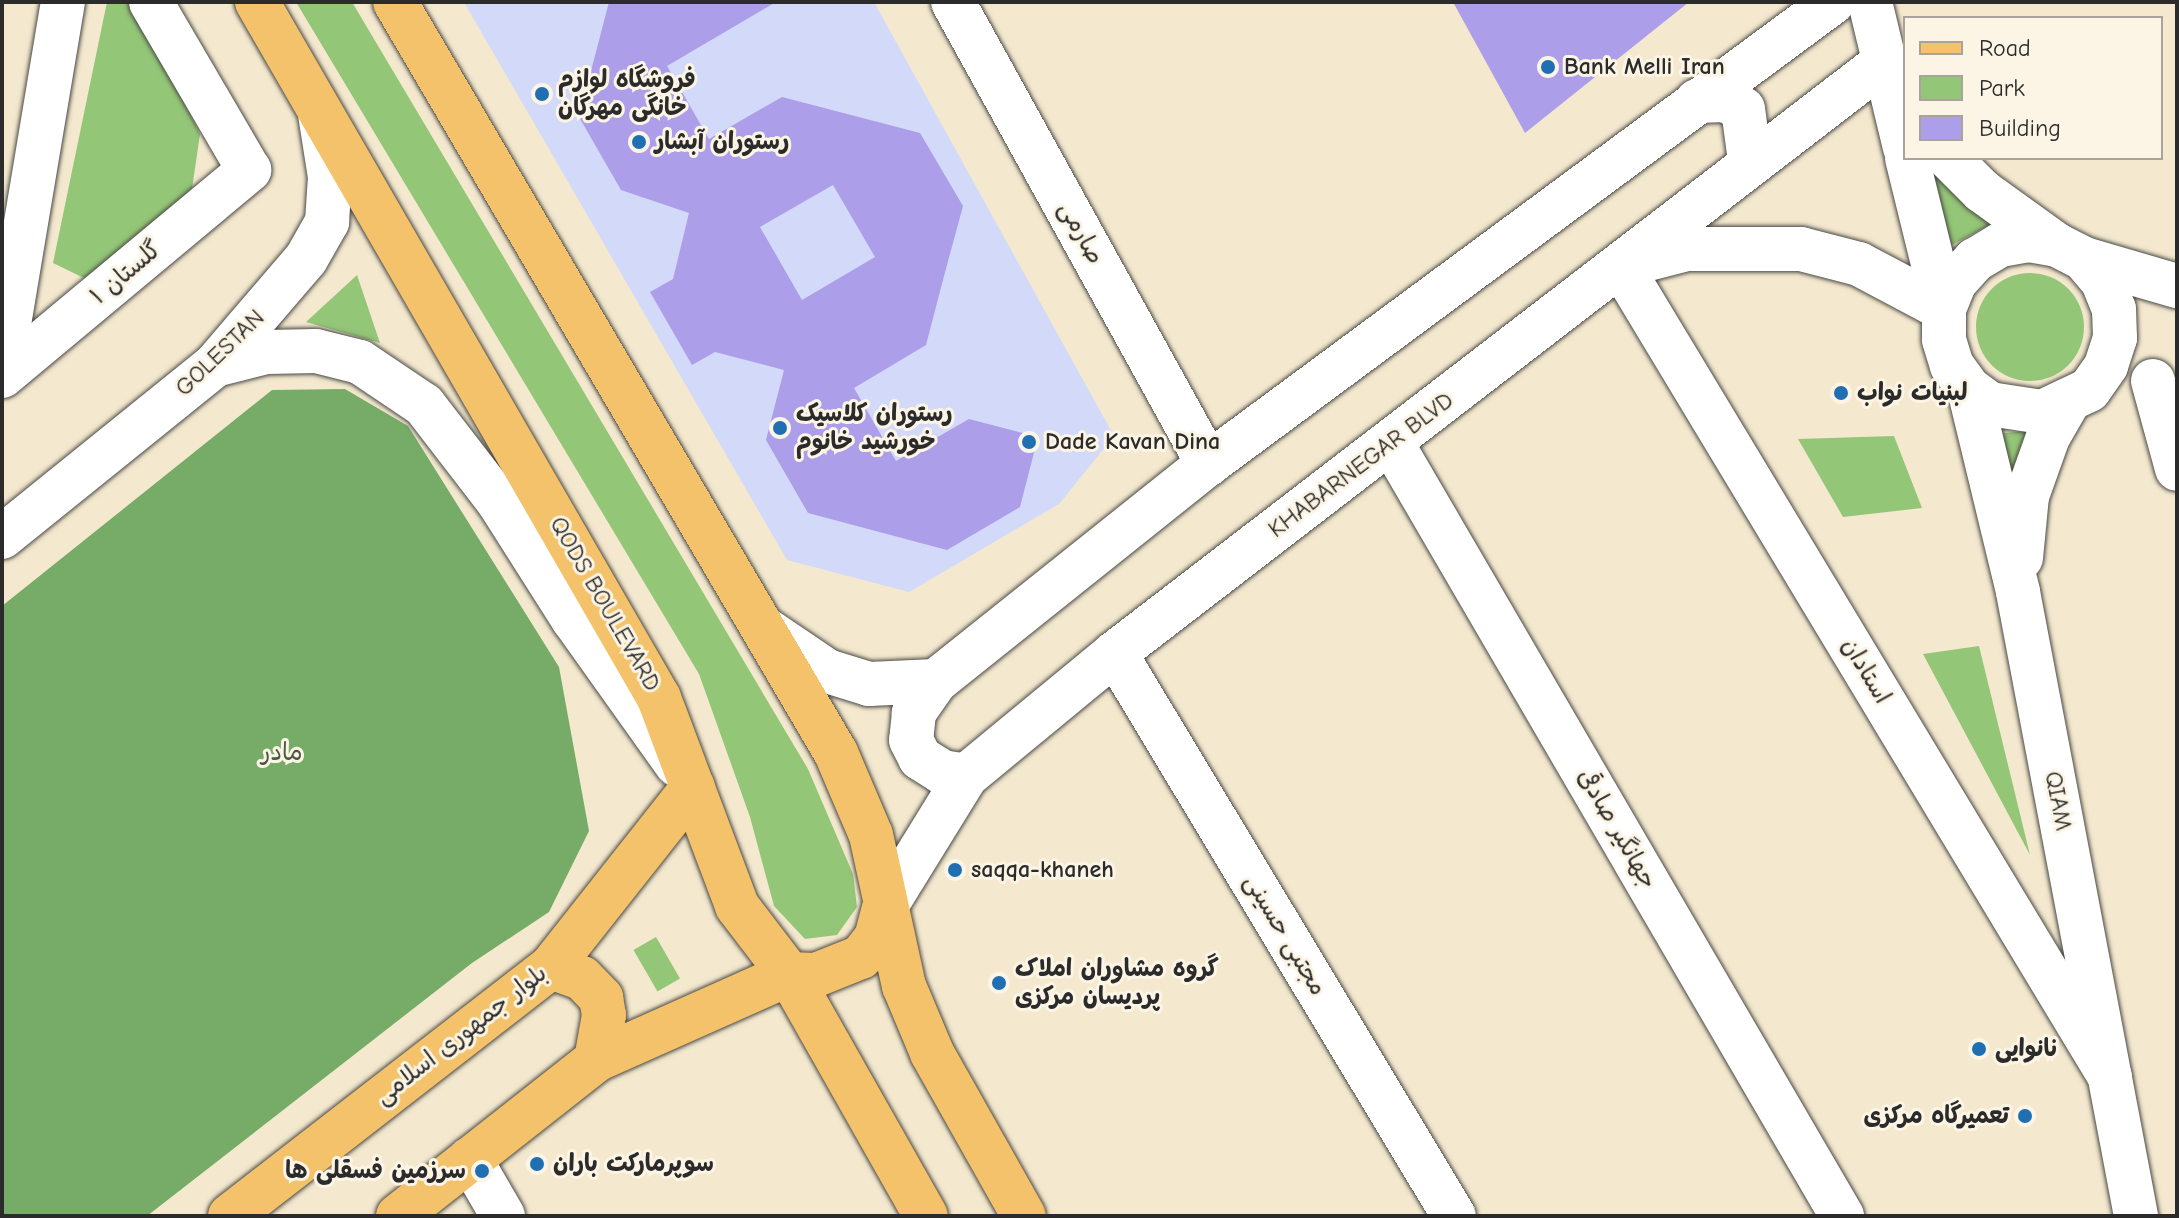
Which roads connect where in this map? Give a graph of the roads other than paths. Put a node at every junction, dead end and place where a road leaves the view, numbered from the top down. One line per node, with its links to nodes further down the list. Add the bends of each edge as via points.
1 (63, 2): 12 (street)
2 (151, 2): 22 (street, گلستان ۱, via 249,170)
3 (257, 2): 10 (main road, QODS BOULEVARD)
4 (395, 2): 31 (main road)
5 (953, 2): 27 (street, صارمی)
6 (1833, 2): 9 (street)
7 (1870, 2): 8 (street)
8 (1894, 79): 11 (street); 15 (street, KHABARNEGAR BLVD)
9 (1697, 101): 15 (street, via 1725,100 1743,109); 27 (street)
10 (319, 108): 20 (street, GOLESTAN, via 330,177 327,222 306,259); 35 (main road, QODS BOULEVARD, via 659,698)
11 (1903, 135)
12 (20, 145): 21 (street)
13 (1907, 160): 19 (street)
14 (1951, 160): 16 (street, via 1982,191)
15 (1750, 161): 17 (street, KHABARNEGAR BLVD)
16 (2070, 252): 18 (street); 19 (street, via 2029,240 2000,245 1975,260 1955,282); 25 (street, via 2103,282 2114,309 2115,338 2106,366)
17 (1621, 266): 19 (street, via 1687,249 1801,249 1859,264); 26 (street, KHABARNEGAR BLVD); 40 (street, استادان)
18 (2177, 286)
19 (1944, 309): 24 (street, via 1948,352)
20 (215, 365): 29 (street, GOLESTAN); 35 (street, via 266,352 316,351 360,362 424,405 498,501 573,619)
21 (2, 366)
22 (2, 376)
23 (2165, 380): 25 (street); 28 (street)
24 (1969, 389): 25 (street, via 1990,404 2016,412 2042,412); 30 (street, QIAM)
25 (2078, 397): 30 (street, via 2048,437 2027,496)
26 (1391, 442): 32 (street, KHABARNEGAR BLVD); 48 (street, جهانگیر صادقی)
27 (1208, 464): 33 (street)
28 (2177, 469)
29 (2, 537)
30 (2018, 592): 40 (street, QIAM)
31 (765, 629): 33 (street, via 827,671 869,684); 36 (main road, via 842,767 871,835)
32 (1115, 653): 34 (street, KHABARNEGAR BLVD); 47 (street, مجتبی حسینی)
33 (936, 681): 34 (street, via 914,713 911,740 920,758 942,772)
34 (966, 776): 36 (street, KHABARNEGAR BLVD)
35 (693, 787): 37 (main road, بلوار جمهوری اسلامی); 38 (main road, QODS BOULEVARD, via 737,906)
36 (884, 909): 38 (main road, via 876,938 861,957 816,975); 46 (main road, via 904,986 932,1053)
37 (551, 967): 39 (main road, via 582,978 601,998 604,1015); 42 (main road, بلوار جمهوری اسلامی)
38 (789, 974): 39 (main road); 45 (main road, QODS BOULEVARD)
39 (596, 1060): 41 (main road)
40 (2110, 1077): 49 (street, QIAM)
41 (470, 1159): 43 (main road); 44 (street)
42 (230, 1216)
43 (398, 1216)
44 (503, 1216)
45 (926, 1216)
46 (1024, 1216)
47 (1454, 1216)
48 (1842, 1216)
49 (2136, 1216)

